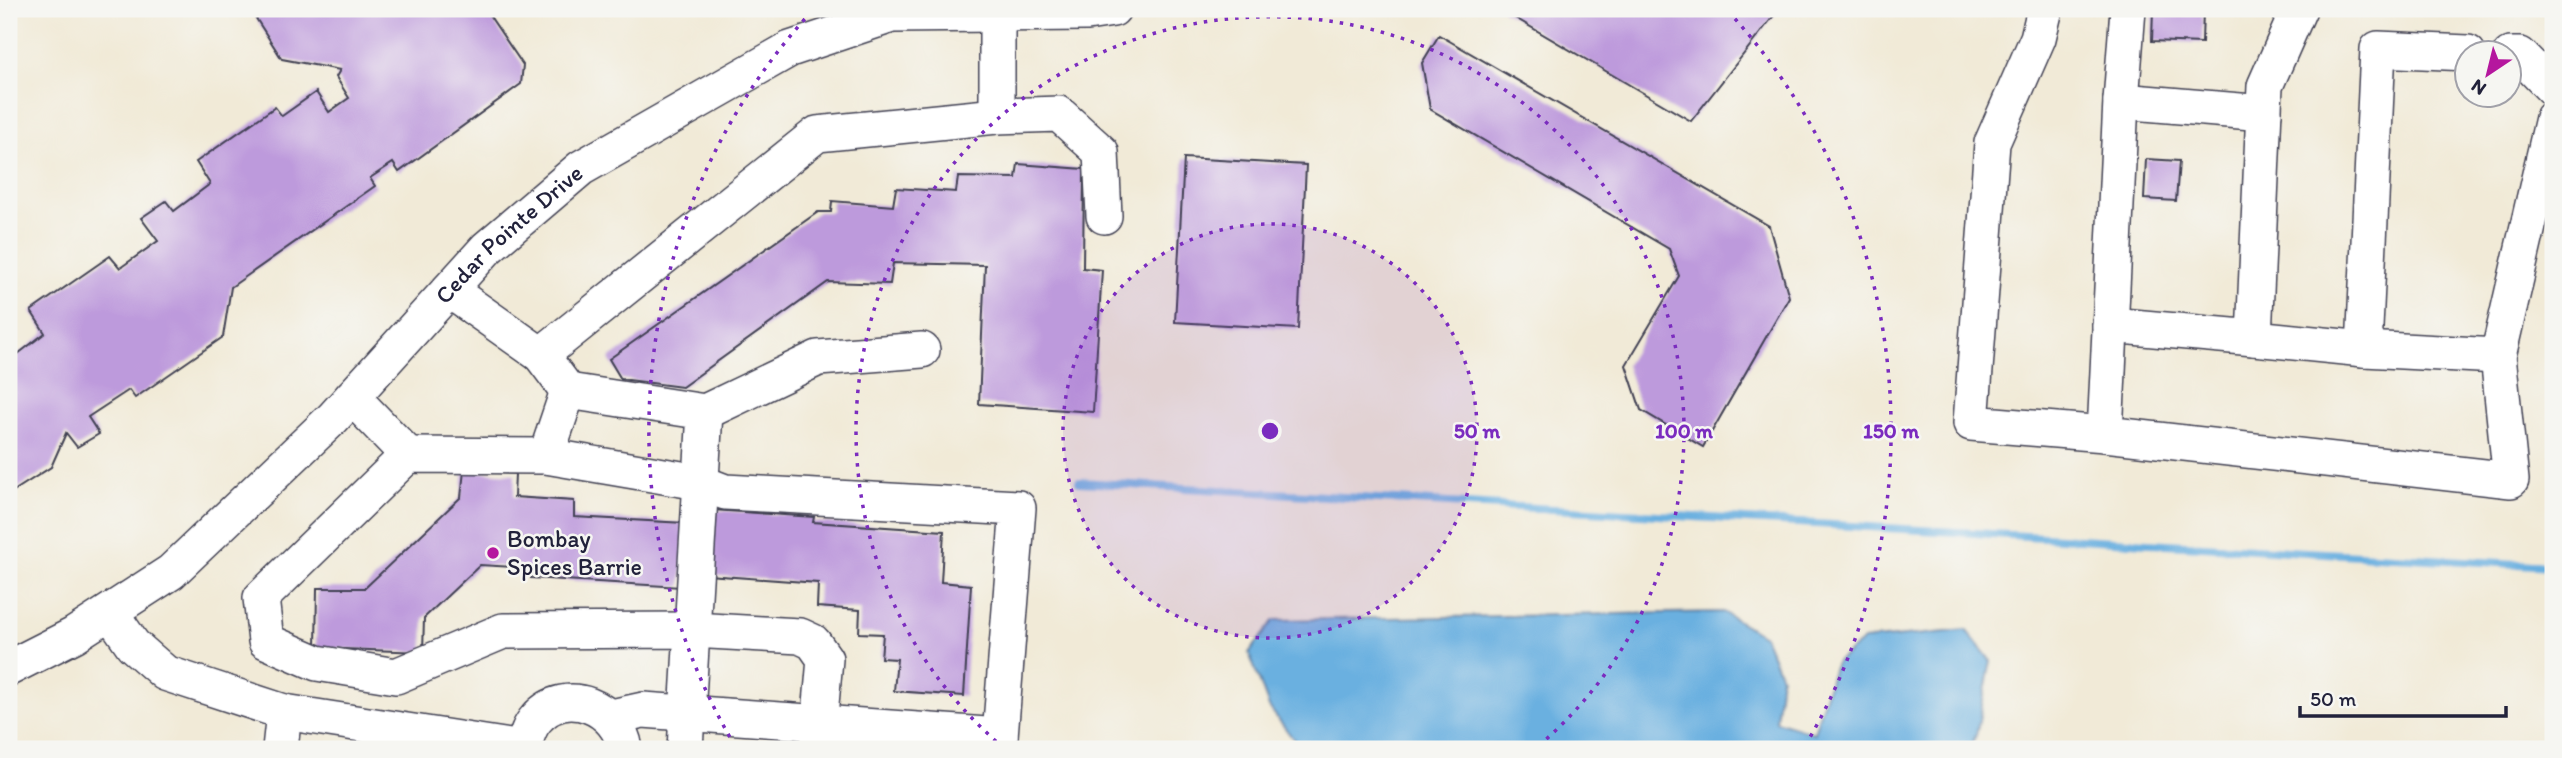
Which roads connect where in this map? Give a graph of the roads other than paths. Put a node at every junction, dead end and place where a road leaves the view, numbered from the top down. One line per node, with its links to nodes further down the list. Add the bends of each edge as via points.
1 (1113, 9): 5 (street, Cedar Pointe Drive)
2 (2045, 9): 24 (street, via 2039,38 1993,143 1971,423)
3 (2128, 9): 9 (street)
4 (2299, 9): 10 (street, via 2265,86)
5 (997, 14): 11 (street); 14 (street, Cedar Pointe Drive, via 892,15 790,49 581,168 487,248)
6 (2454, 52): 17 (street, via 2378,49)
7 (2524, 59): 8 (street)
8 (2553, 89)
9 (2121, 101): 10 (street); 15 (street)
10 (2264, 113): 16 (street)
11 (997, 116): 13 (street, via 1059,114 1101,152); 19 (street, via 817,134)
12 (2553, 118): 20 (street)
13 (1104, 216)
14 (449, 290): 19 (street); 22 (street, Cedar Pointe Drive)
15 (2110, 325): 16 (street); 24 (street)
16 (2254, 338): 17 (street)
17 (2364, 349): 20 (street)
18 (922, 350): 23 (street, via 818,358)
19 (541, 355): 21 (street)
20 (2498, 356): 24 (street, via 2511,480)
21 (568, 391): 23 (street); 26 (street)
22 (352, 397): 25 (street); 28 (street, Cedar Pointe Drive, via 171,572)
23 (705, 412): 27 (street)
24 (2105, 434)
25 (408, 455): 26 (street); 29 (street, via 261,598 267,641 317,663 396,676 503,631)
26 (546, 456): 27 (street)
27 (699, 482): 29 (street); 35 (street, via 725,492 1018,508)
28 (110, 612): 30 (street, Cedar Pointe Drive); 31 (street, via 133,645 165,673)
29 (692, 630): 32 (street); 34 (street, via 800,636 813,642 825,659)
30 (9, 668)
31 (284, 712): 36 (street); 37 (street)
32 (687, 713): 33 (street, via 643,710); 34 (street); 39 (street)
33 (611, 717): 37 (street, via 582,702 549,708 527,733); 38 (street, via 621,731)
34 (818, 736): 35 (street)
35 (1000, 743)
36 (280, 749)
37 (523, 749)
38 (625, 749)
39 (685, 749)

